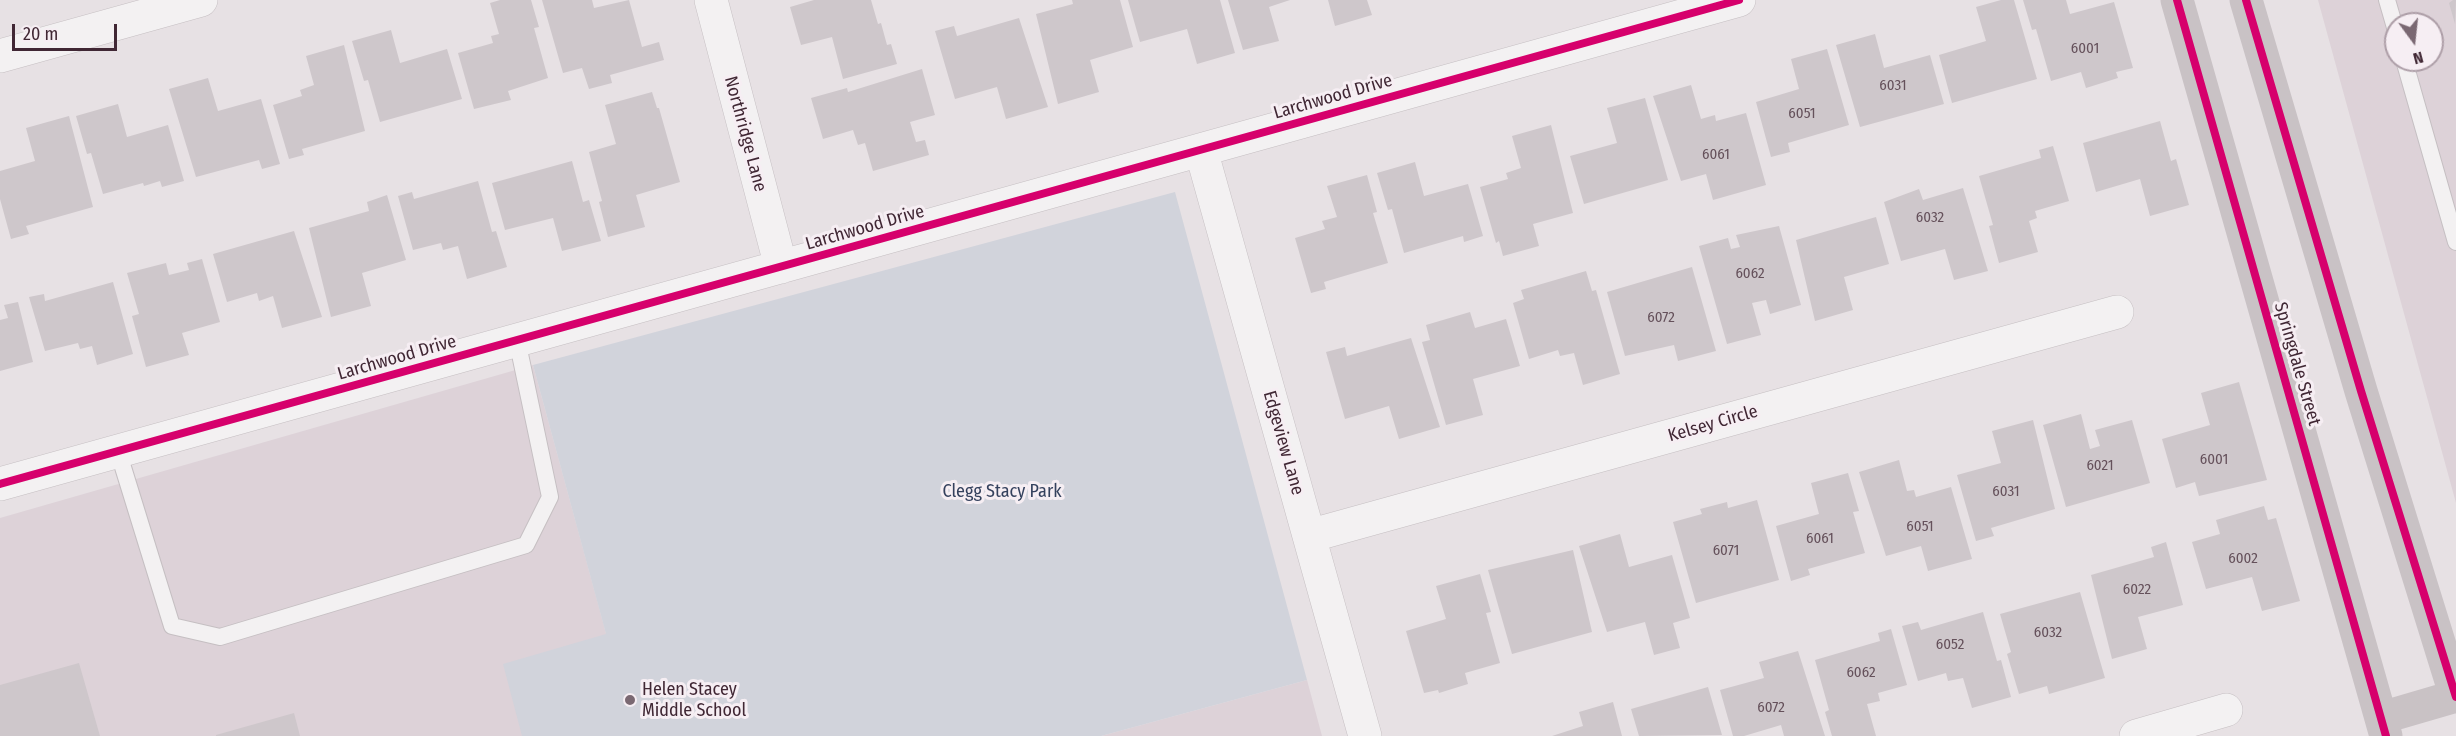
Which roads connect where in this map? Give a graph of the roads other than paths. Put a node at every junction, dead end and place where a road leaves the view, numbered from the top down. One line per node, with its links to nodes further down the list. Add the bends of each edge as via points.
1 (201, 0): 6 (street)
2 (711, 0): 10 (street, Northridge Lane)
3 (1739, 0): 8 (street, Larchwood Drive)
4 (2177, 0): 18 (main road, Springdale Street)
5 (2246, 0): 16 (main road)
6 (0, 56)
7 (2407, 72): 9 (lane)
8 (1201, 150): 10 (street, Larchwood Drive); 15 (street, Edgeview Lane)
9 (2456, 242)
10 (781, 267): 12 (street, Larchwood Drive)
11 (2117, 312): 15 (street, Kelsey Circle)
12 (517, 340): 13 (street, Larchwood Drive); 13 (lane, via 550,497 526,544 220,637 172,626)
13 (118, 452): 14 (street, Larchwood Drive)
14 (2, 487)
15 (1309, 536): 19 (street, Edgeview Lane)
16 (2456, 696): 18 (main road)
17 (2226, 711): 20 (street)
18 (2383, 727)
19 (1365, 736)
20 (2136, 736)

